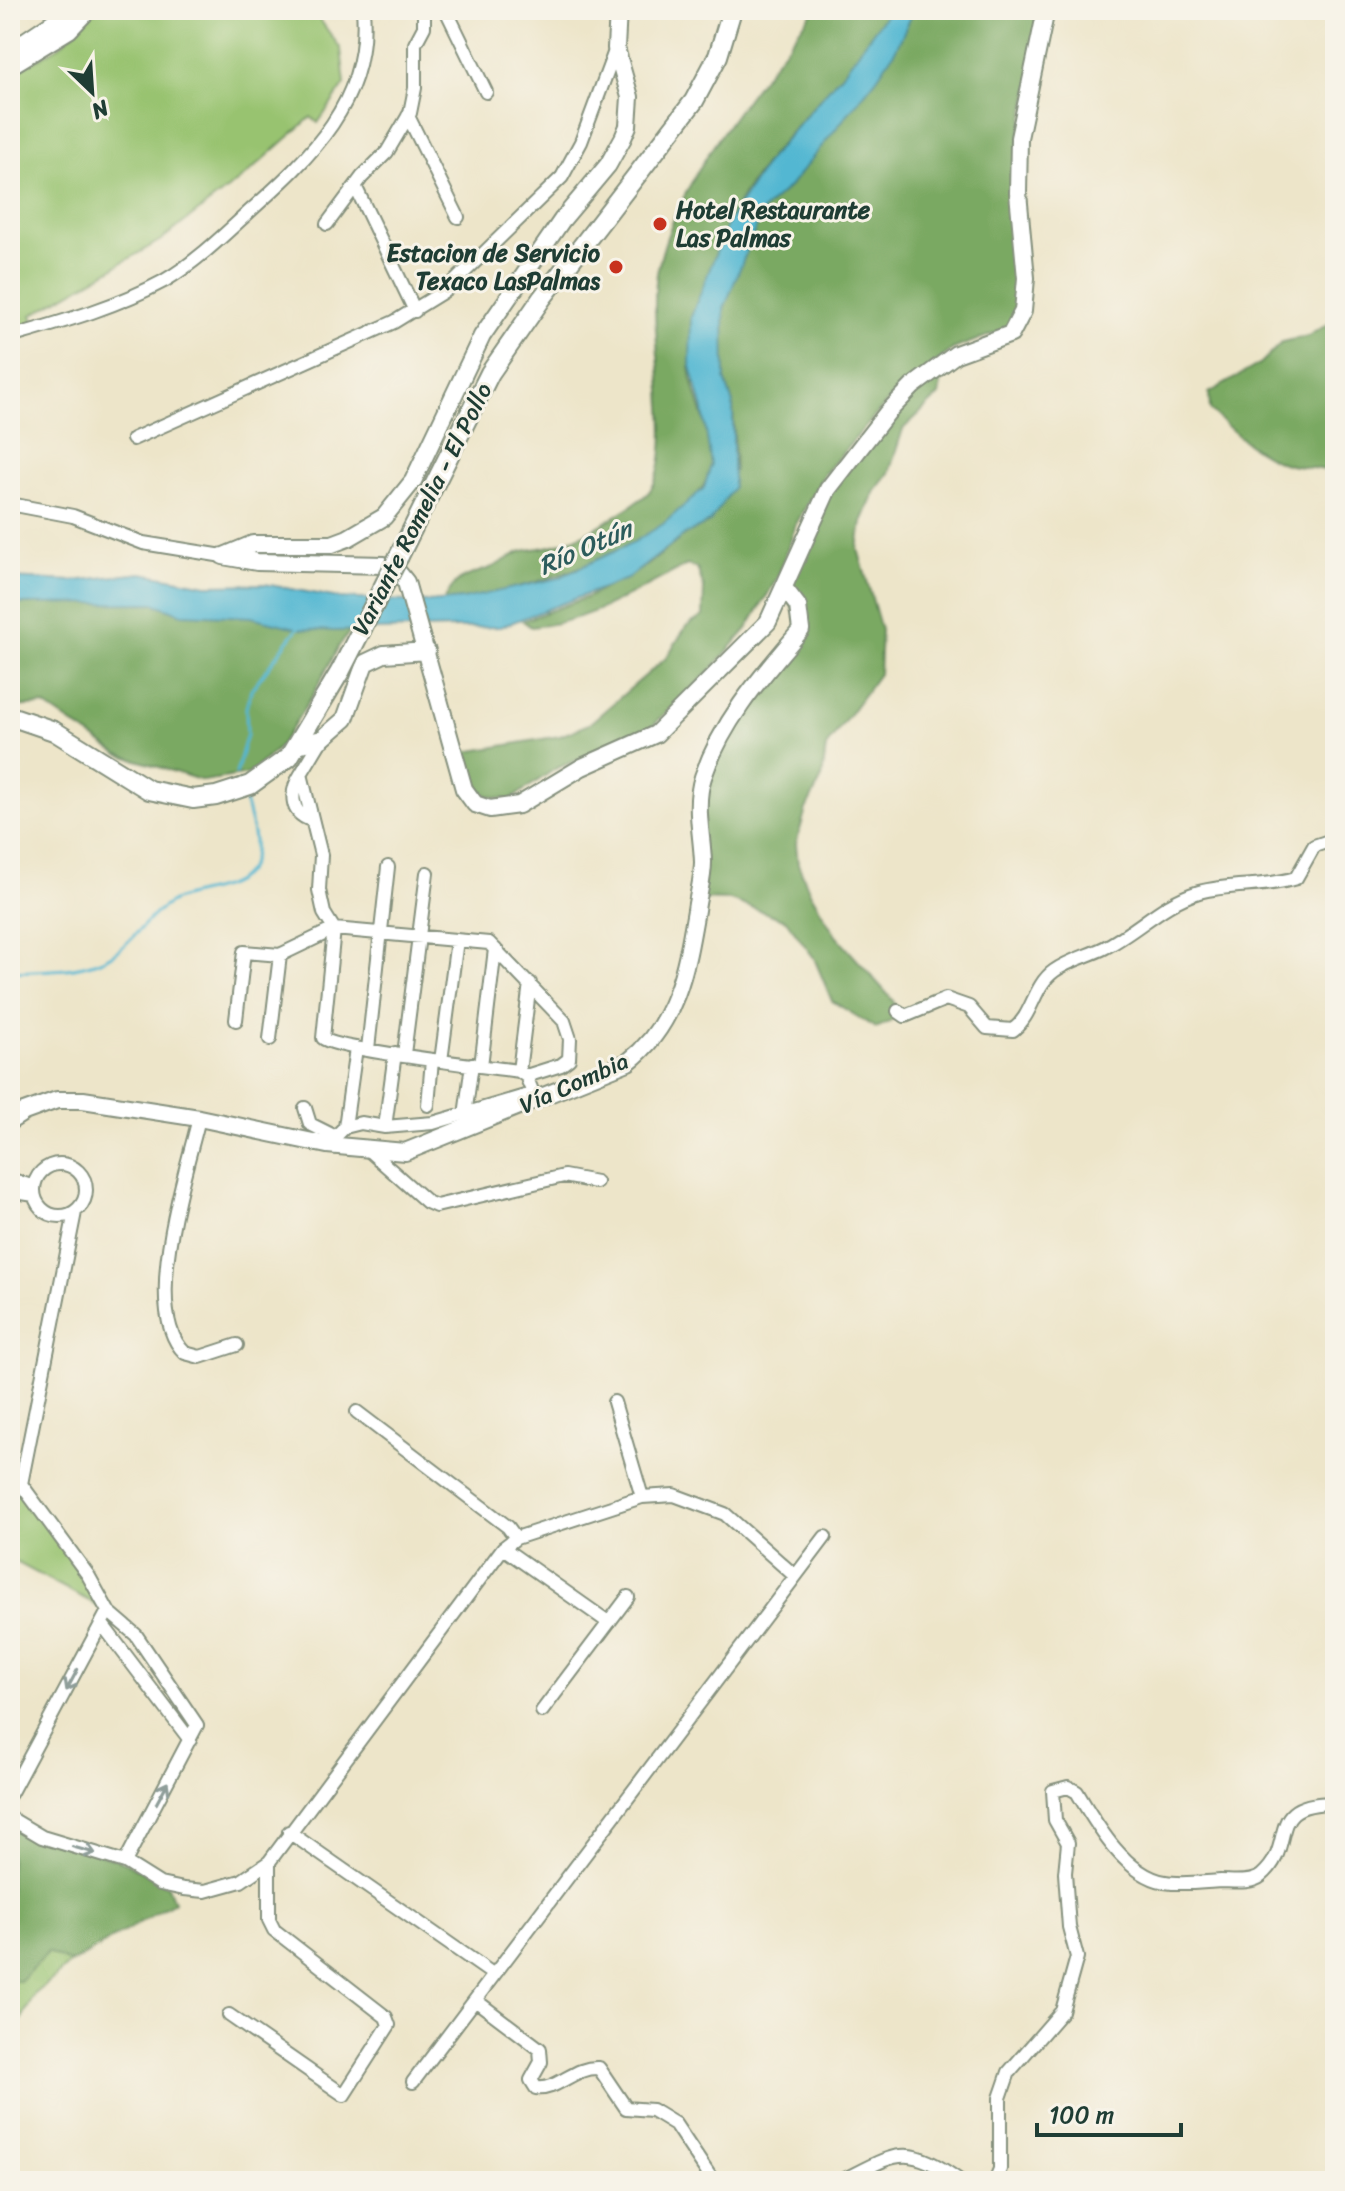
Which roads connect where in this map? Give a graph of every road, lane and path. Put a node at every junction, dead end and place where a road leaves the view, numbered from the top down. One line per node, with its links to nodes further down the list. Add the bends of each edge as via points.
1 (71, 10): 10 (main road)
2 (88, 10): 11 (main road, via 69,30)
3 (363, 10): 18 (street, via 364,40 352,91 323,141 285,180 163,281 91,313)
4 (424, 10): 13 (street)
5 (446, 10): 12 (street)
6 (618, 10): 9 (main road)
7 (732, 10): 26 (highway, Variante Romelia - El Pollo, bridge, via 718,56 694,101 490,373 341,670)
8 (1046, 10): 22 (main road, via 1019,138 1026,278 1017,326 998,341 956,354 887,413 828,489)
9 (616, 48): 17 (street, via 581,142 562,177 446,290); 21 (main road, via 630,97 623,138 482,336 401,499 384,517 332,544 253,544)
10 (10, 51)
11 (10, 66)
12 (486, 92)
13 (408, 116): 14 (street, via 394,143); 15 (street)
14 (356, 188): 16 (street); 17 (street)
15 (458, 217)
16 (327, 224)
17 (415, 311): 19 (street)
18 (10, 337)
19 (133, 439)
20 (10, 504): 21 (street, via 73,516 143,543)
21 (223, 556): 23 (main road, via 257,562 384,565 398,572 410,595)
22 (785, 589): 23 (main road, via 768,622 656,734 505,809 475,804 464,789); 45 (main road, Vía Combia, via 798,606 801,630 745,695 703,778 698,815 703,864 686,972 672,1008 643,1051 628,1062)
23 (427, 651): 25 (main road, via 384,654 365,663 349,713)
24 (10, 716): 26 (highway, Variante Romelia - El Pollo, via 54,731 149,790 193,799 250,785)
25 (322, 739): 26 (main road); 30 (street, via 301,774 321,855 321,902)
26 (297, 745)
27 (1335, 839): 37 (street, via 1314,846 1296,878 1198,893 1151,913 1129,933 1051,972 1025,1021 1013,1030 987,1028 969,1007 946,999 914,1014)
28 (388, 867): 31 (street)
29 (427, 873): 32 (street)
30 (334, 929): 31 (street); 35 (street); 40 (street, via 321,1033 327,1043)
31 (380, 933): 32 (street); 40 (street)
32 (419, 937): 33 (street); 41 (street)
33 (457, 940): 34 (street, via 489,943); 42 (street)
34 (495, 949): 36 (street); 43 (street)
35 (280, 955): 38 (street, via 244,952); 39 (street)
36 (530, 983): 44 (street); 44 (street, via 564,1021 569,1059)
37 (898, 1011)
38 (236, 1020)
39 (270, 1039)
40 (362, 1049): 41 (street); 52 (street)
41 (400, 1054): 42 (street); 51 (street)
42 (437, 1061): 43 (street); 46 (street)
43 (477, 1065): 44 (street); 48 (street)
44 (523, 1074): 45 (street)
45 (540, 1095): 48 (street); 53 (main road, Vía Combia, via 413,1151)
46 (428, 1105)
47 (305, 1108): 52 (street, via 310,1124)
48 (465, 1115): 51 (street)
49 (199, 1118): 50 (main road, Vía Combia, via 57,1100); 52 (main road, Vía Combia); 59 (street, via 166,1267 166,1324 185,1353 200,1357)
50 (10, 1121)
51 (385, 1127): 52 (street, via 361,1123)
52 (336, 1136): 53 (main road, Vía Combia)
53 (366, 1148): 55 (street, via 436,1206 564,1176)
54 (10, 1179): 57 (street)
55 (596, 1182)
56 (10, 1191): 57 (street)
57 (34, 1191): 58 (street, via 49,1214); 58 (street, via 49,1167 74,1168 86,1190)
58 (75, 1212): 62 (street)
59 (237, 1345)
60 (614, 1402): 63 (street)
61 (357, 1412): 65 (street)
62 (16, 1486): 69 (street, via 88,1575)
63 (642, 1497): 65 (street); 67 (street, via 674,1495 725,1514)
64 (825, 1537): 67 (street)
65 (516, 1538): 66 (street)
66 (503, 1548): 70 (street); 77 (street)
67 (795, 1576): 80 (street)
68 (628, 1597): 70 (street)
69 (108, 1611): 71 (street); 73 (street, via 136,1635 195,1718)
70 (608, 1622): 72 (street)
71 (102, 1624): 73 (street); 74 (street, one-way to 74)
72 (542, 1711)
73 (190, 1740): 78 (street, one-way to 73)
74 (10, 1794)
75 (1335, 1803): 87 (street, via 1308,1804 1291,1813 1268,1869 1255,1880 1167,1883 1131,1865 1077,1792 1068,1787 1053,1791 1055,1820 1068,1843 1069,1927 1077,1957 1062,2011 1009,2072 1000,2098 1000,2169)
76 (10, 1818): 78 (street, one-way to 78, via 42,1837)
77 (289, 1832): 79 (street); 80 (street)
78 (125, 1862): 79 (street, via 160,1884 205,1891 241,1881)
79 (269, 1862): 82 (street, via 269,1920 274,1930 386,2017 389,2025 344,2095)
80 (494, 1975): 81 (street)
81 (475, 2000): 83 (street); 84 (street, via 540,2049 541,2062 531,2080 536,2088 584,2068 599,2068 626,2108 652,2110 675,2124)
82 (229, 2015)
83 (413, 2082)
84 (713, 2181)
85 (841, 2181): 86 (street, via 891,2157 916,2154)
86 (960, 2181)
87 (995, 2181)

